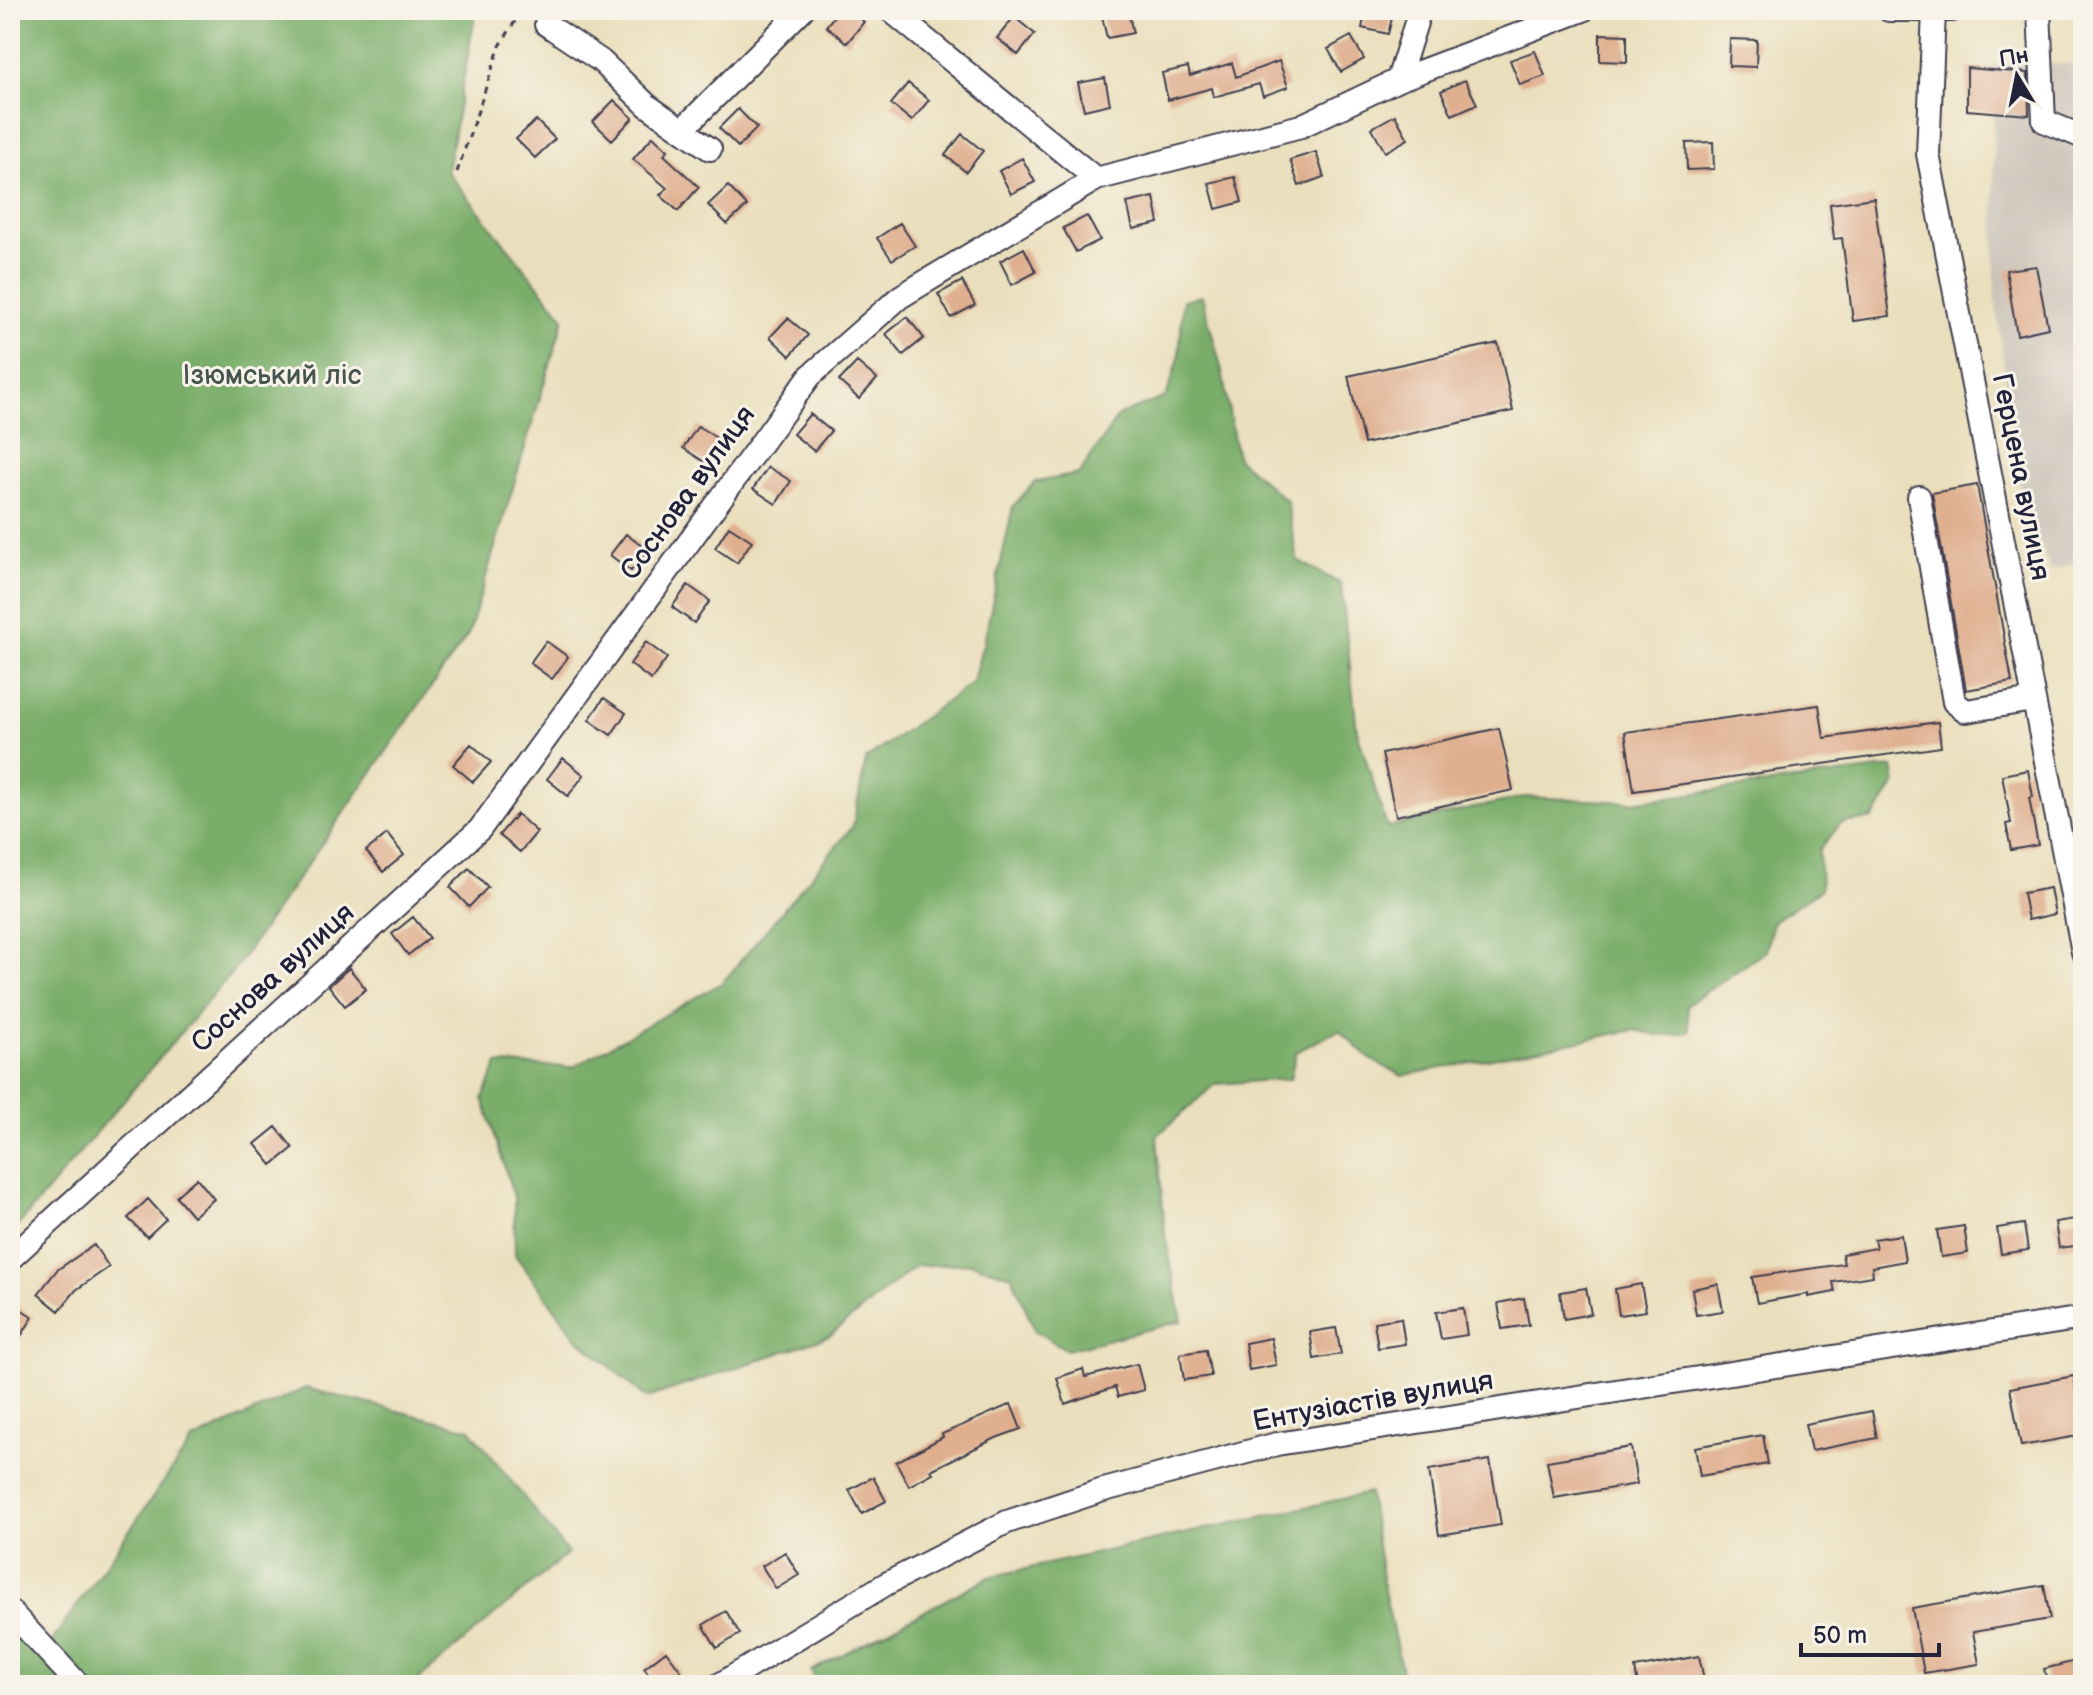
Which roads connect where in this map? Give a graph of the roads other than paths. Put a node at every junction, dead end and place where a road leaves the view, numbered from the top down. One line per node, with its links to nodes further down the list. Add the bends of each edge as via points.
1 (548, 10): 11 (street, via 546,24 601,61 648,106)
2 (802, 10): 11 (street)
3 (890, 10): 14 (street)
4 (1420, 10): 10 (street)
5 (1583, 10): 10 (street, Соснова вулиця)
6 (1889, 10): 9 (street)
7 (1952, 10): 9 (street)
8 (2039, 10): 12 (street, via 2044,121)
9 (1934, 11): 16 (street, Герцена вулиця, via 1928,154)
10 (1398, 80): 14 (street, Соснова вулиця, via 1301,126)
11 (683, 129): 13 (street)
12 (2083, 137)
13 (710, 149)
14 (1096, 179): 18 (street, Соснова вулиця, via 900,297 810,376 480,829)
15 (1919, 497): 16 (street, via 1954,702 1966,711)
16 (2033, 700): 17 (street, Герцена вулиця)
17 (2083, 952)
18 (10, 1259)
19 (2083, 1318): 22 (street, Ентузіастів вулиця, via 1277,1444 1100,1491 1007,1522 886,1584)
20 (10, 1611): 21 (street)
21 (79, 1685)
22 (719, 1685)

